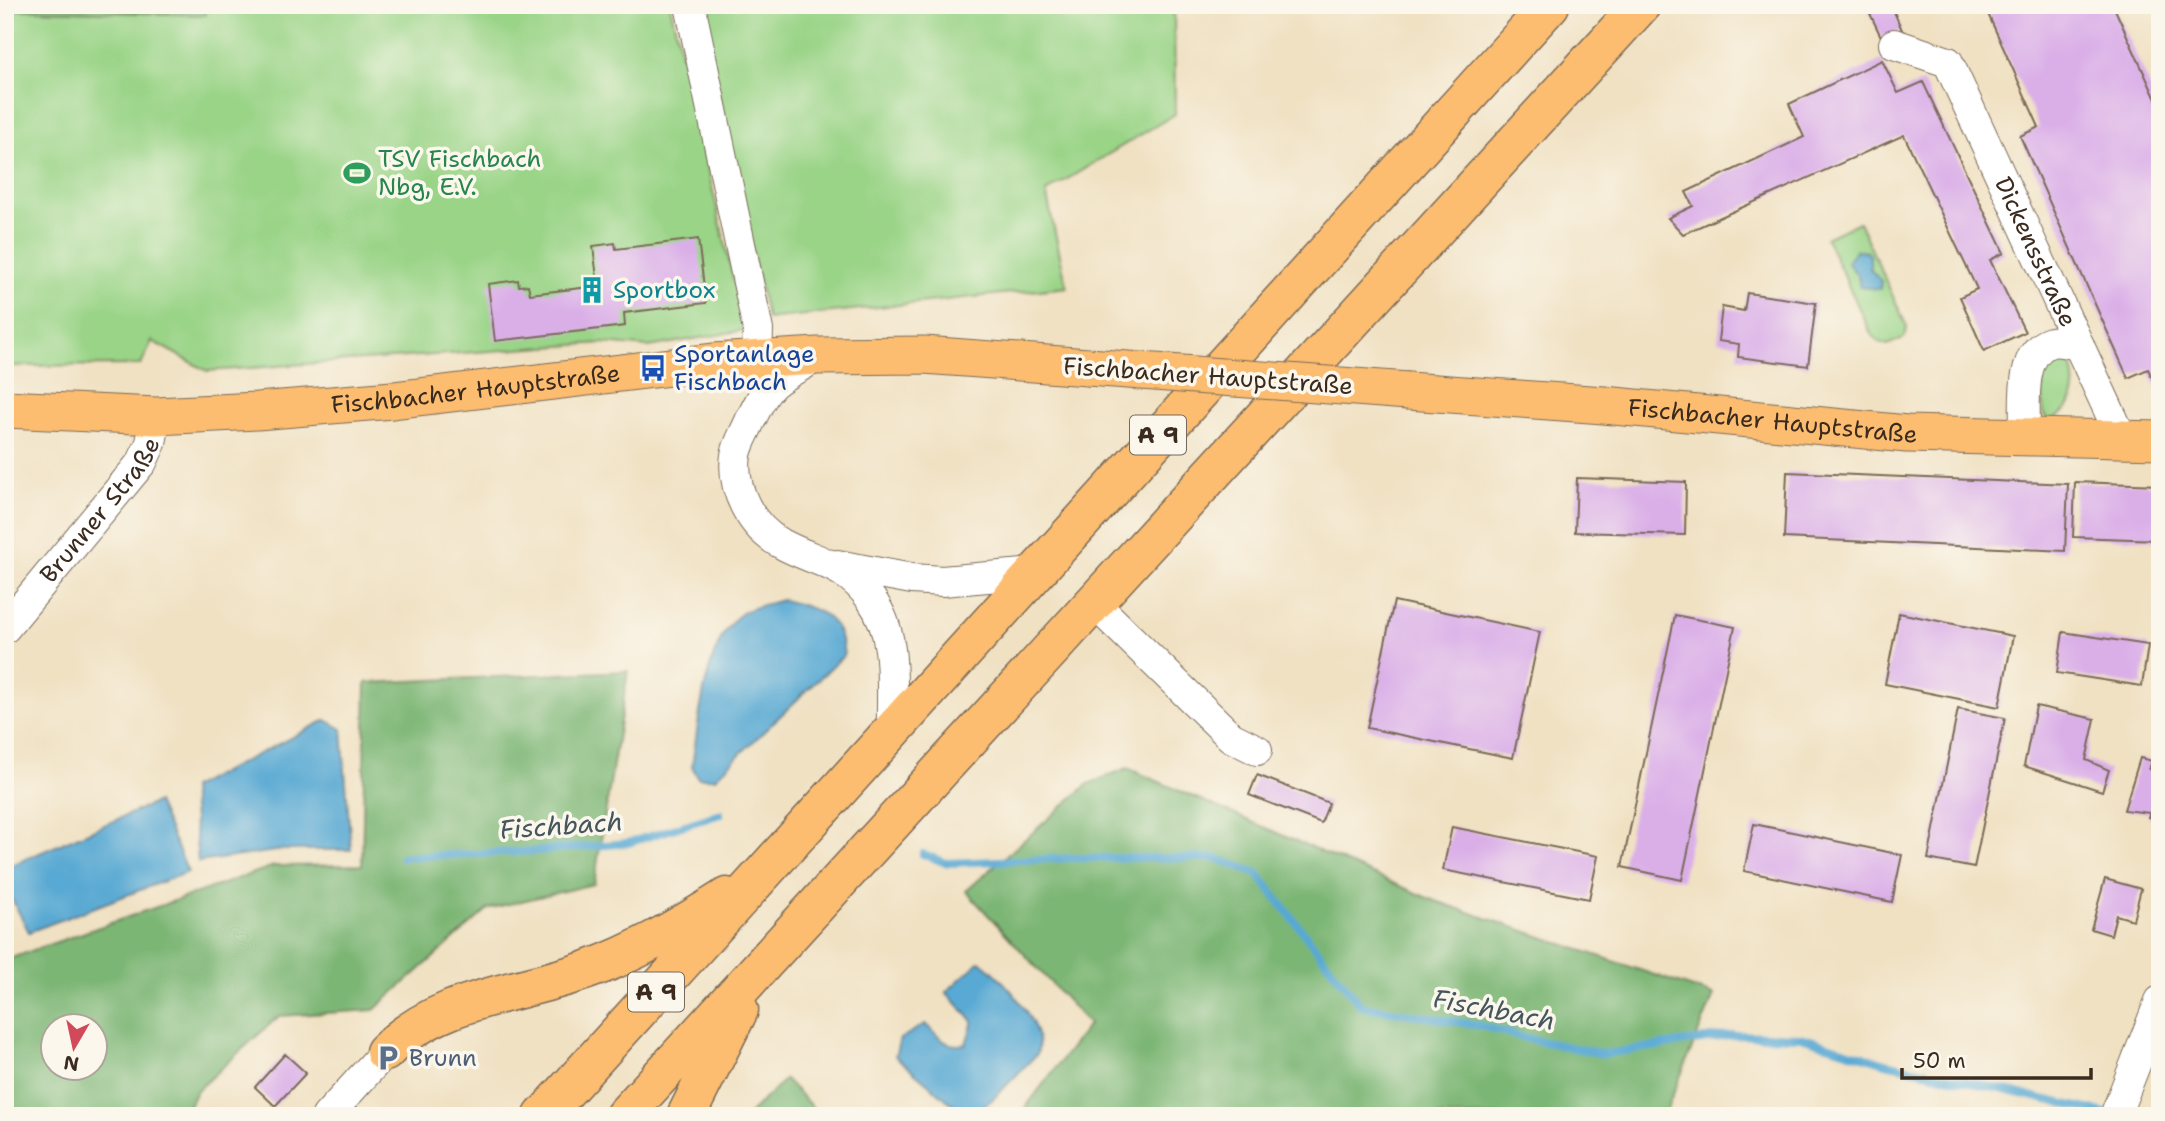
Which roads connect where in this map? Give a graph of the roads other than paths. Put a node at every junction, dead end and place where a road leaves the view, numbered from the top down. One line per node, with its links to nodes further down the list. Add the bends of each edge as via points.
1 (690, 5): 7 (street, via 758,330)
2 (1550, 5): 14 (highway, A 9)
3 (1641, 5): 15 (highway, A 9)
4 (1894, 44): 5 (street, Dickensstraße, via 1948,62)
5 (2079, 345): 10 (street, via 2054,341 2039,348 2030,360); 12 (street, Dickensstraße)
6 (818, 356): 7 (main road, Fischbacher Hauptstraße); 10 (main road, Fischbacher Hauptstraße, bridge, via 924,355 1604,405 1907,434); 13 (street, via 772,385 756,408 736,452 735,480 759,526 781,544)
7 (757, 359): 9 (main road, Fischbacher Hauptstraße, via 393,400)
8 (5, 409): 9 (main road, Fischbacher Hauptstraße)
9 (156, 416): 16 (street, Brunner Straße, via 142,462)
10 (2025, 438): 12 (main road, Fischbacher Hauptstraße)
11 (2160, 440): 12 (main road, Fischbacher Hauptstraße)
12 (2123, 441)
13 (836, 565): 14 (street, via 932,580); 17 (street, via 870,597 886,623)
14 (1034, 573): 17 (highway, A 9)
15 (1095, 604): 18 (street, via 1231,737); 20 (highway, A 9)
16 (5, 628)
17 (892, 728): 19 (highway, A 9)
18 (1257, 750)
19 (770, 869): 22 (highway, via 661,936 592,968 433,1015 401,1035); 24 (highway, A 9)
20 (763, 965): 25 (highway, A 9); 26 (highway)
21 (2160, 1001): 27 (street)
22 (385, 1052): 23 (street)
23 (327, 1116)
24 (543, 1116)
25 (624, 1116)
26 (686, 1116)
27 (2115, 1116)

